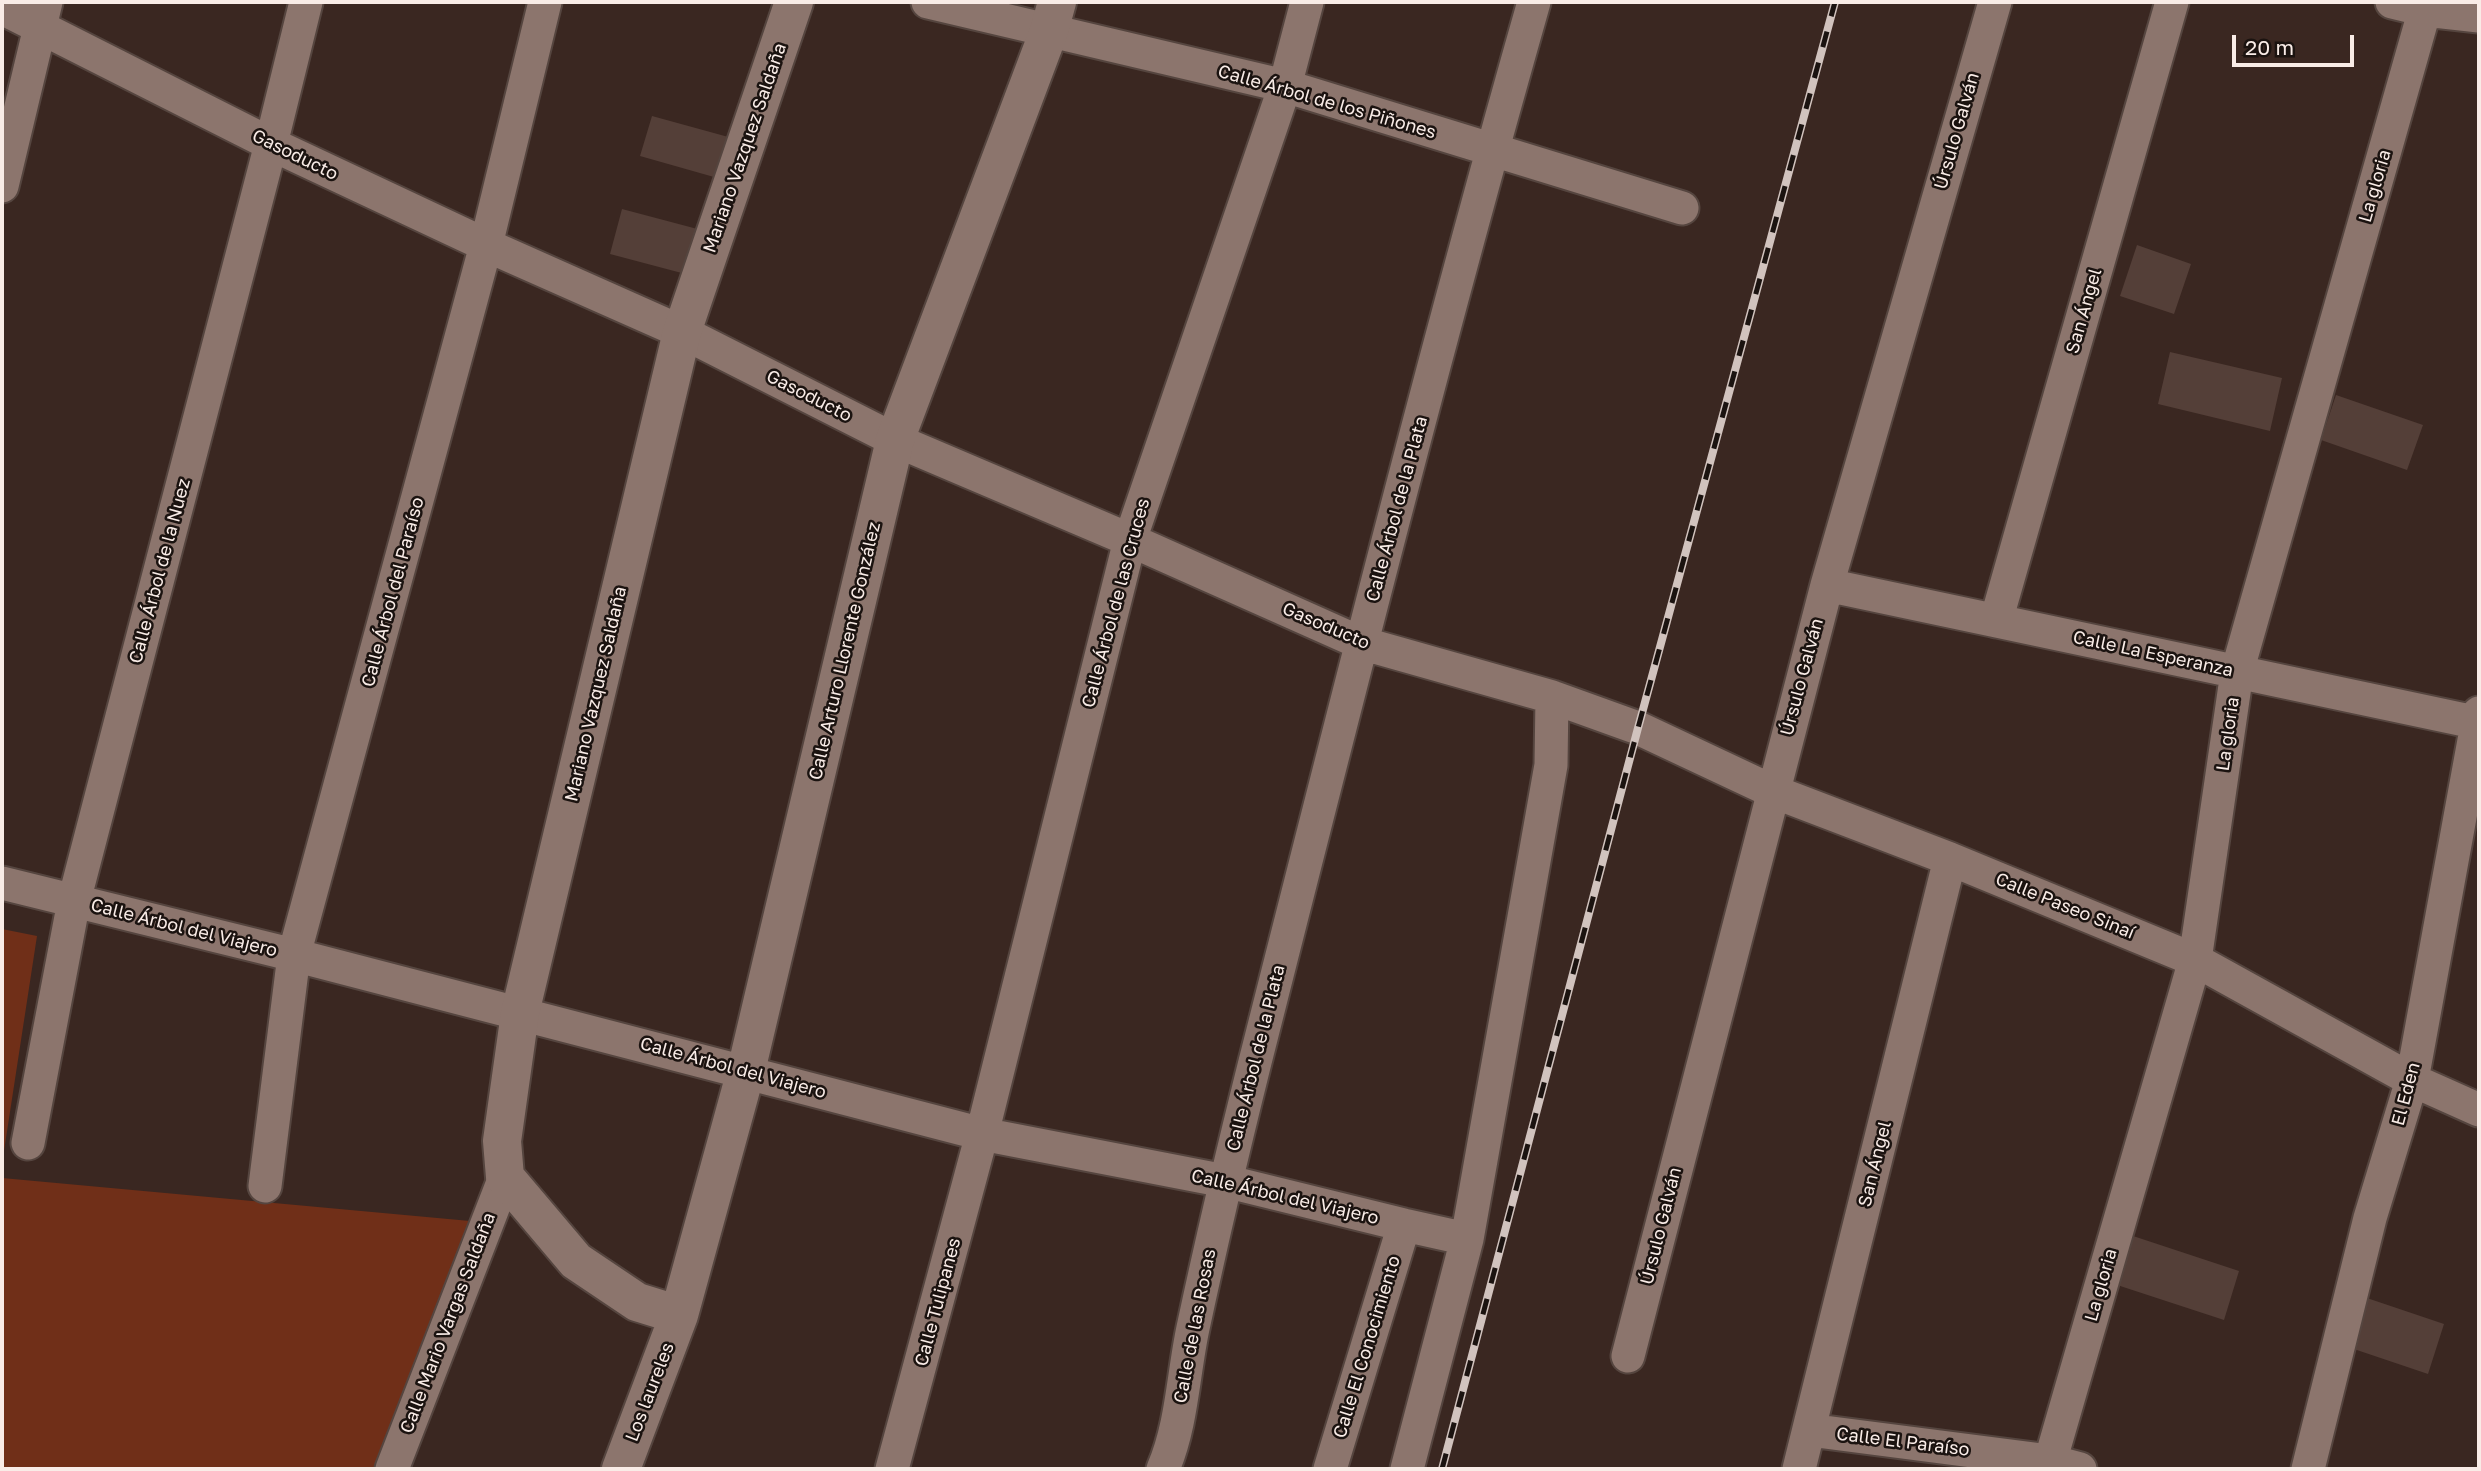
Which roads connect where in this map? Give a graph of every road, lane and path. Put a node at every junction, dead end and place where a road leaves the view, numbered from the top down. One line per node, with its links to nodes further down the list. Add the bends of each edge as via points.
1 (306, 2): 16 (street, Calle Árbol de la Nuez)
2 (545, 2): 20 (street, Calle Árbol del Paraíso)
3 (794, 2): 21 (street, Mariano Vazquez Saldaña)
4 (928, 2): 13 (street, Calle Árbol de los Piñones)
5 (1307, 2): 15 (street, Calle Árbol de las Cruces)
6 (1534, 2): 17 (street, Calle Árbol de la Plata)
7 (1995, 2): 24 (street, Úrsulo Galván)
8 (2172, 2): 25 (street, San Ángel)
9 (2392, 2): 10 (street)
10 (2426, 6): 14 (street); 27 (street, La gloria)
11 (2, 8): 12 (street, Gasoducto)
12 (42, 14): 16 (street, Gasoducto); 18 (street)
13 (1053, 16): 15 (street, Calle Árbol de los Piñones); 22 (street, Calle Arturo Llorente González)
14 (2479, 16)
15 (1285, 86): 17 (street, Calle Árbol de los Piñones); 23 (street, Calle Árbol de las Cruces)
16 (271, 144): 20 (street, Gasoducto); 34 (street, Calle Árbol de la Nuez)
17 (1492, 150): 19 (street, Calle Árbol de los Piñones); 26 (street, Calle Árbol de la Plata)
18 (2, 186)
19 (1682, 208)
20 (486, 245): 21 (street, Gasoducto); 35 (street, Calle Árbol del Paraíso)
21 (682, 332): 22 (street, Gasoducto); 37 (street, Mariano Vazquez Saldaña)
22 (895, 440): 23 (street, Gasoducto); 38 (street, Calle Arturo Llorente González)
23 (1130, 540): 26 (street, Gasoducto); 41 (street, Calle Árbol de las Cruces)
24 (1827, 585): 25 (street, Calle La Esperanza); 31 (street, Úrsulo Galván)
25 (1996, 621): 27 (street, Calle La Esperanza)
26 (1361, 643): 28 (street, Gasoducto); 44 (street, Calle Árbol de la Plata)
27 (2237, 672): 29 (street, Calle La Esperanza); 36 (street, La gloria)
28 (1552, 697): 30 (street, Gasoducto); 47 (street, via 1551,765)
29 (2478, 719): 39 (street, El Eden)
30 (1638, 728): 31 (street, Calle Paseo Sinaí)
31 (1772, 791): 32 (street, Calle Paseo Sinaí); 49 (street, Úrsulo Galván)
32 (1950, 859): 36 (street, Calle Paseo Sinaí); 50 (street, San Ángel)
33 (2, 883): 34 (street, Calle Árbol del Viajero)
34 (74, 901): 35 (street, Calle Árbol del Viajero); 42 (street, Calle Árbol de la Nuez)
35 (294, 955): 37 (street, Calle Árbol del Viajero); 45 (street, Calle Árbol del Paraíso)
36 (2195, 960): 39 (street, Calle Paseo Sinaí); 51 (street, La gloria)
37 (520, 1013): 38 (street, Calle Árbol del Viajero); 43 (street, Mariano Vazquez Saldaña, via 502,1142)
38 (746, 1071): 41 (street, Calle Árbol del Viajero); 48 (street, Calle Arturo Llorente González)
39 (2412, 1080): 40 (street, Calle Paseo Sinaí); 59 (street, El Eden, via 2370,1218)
40 (2479, 1110)
41 (982, 1134): 44 (street, Calle Árbol del Viajero); 54 (street, Calle Tulipanes)
42 (28, 1143)
43 (505, 1177): 48 (street, via 576,1261 637,1302); 52 (street, Calle Mario Vargas Saldaña)
44 (1225, 1181): 46 (street, Calle Árbol del Viajero); 55 (street, Calle de las Rosas, via 1173,1447)
45 (265, 1186)
46 (1404, 1225): 47 (street, Calle Árbol del Viajero); 56 (street, Calle El Conocimiento)
47 (1467, 1238): 57 (street)
48 (679, 1315): 53 (street, Los laureles)
49 (1628, 1356)
50 (1810, 1430): 51 (street, Calle El Paraíso); 58 (street, San Ángel)
51 (2059, 1466)
52 (392, 1469)
53 (621, 1469)
54 (892, 1469)
55 (1163, 1469)
56 (1330, 1469)
57 (1406, 1469)
58 (1799, 1469)
59 (2308, 1469)

